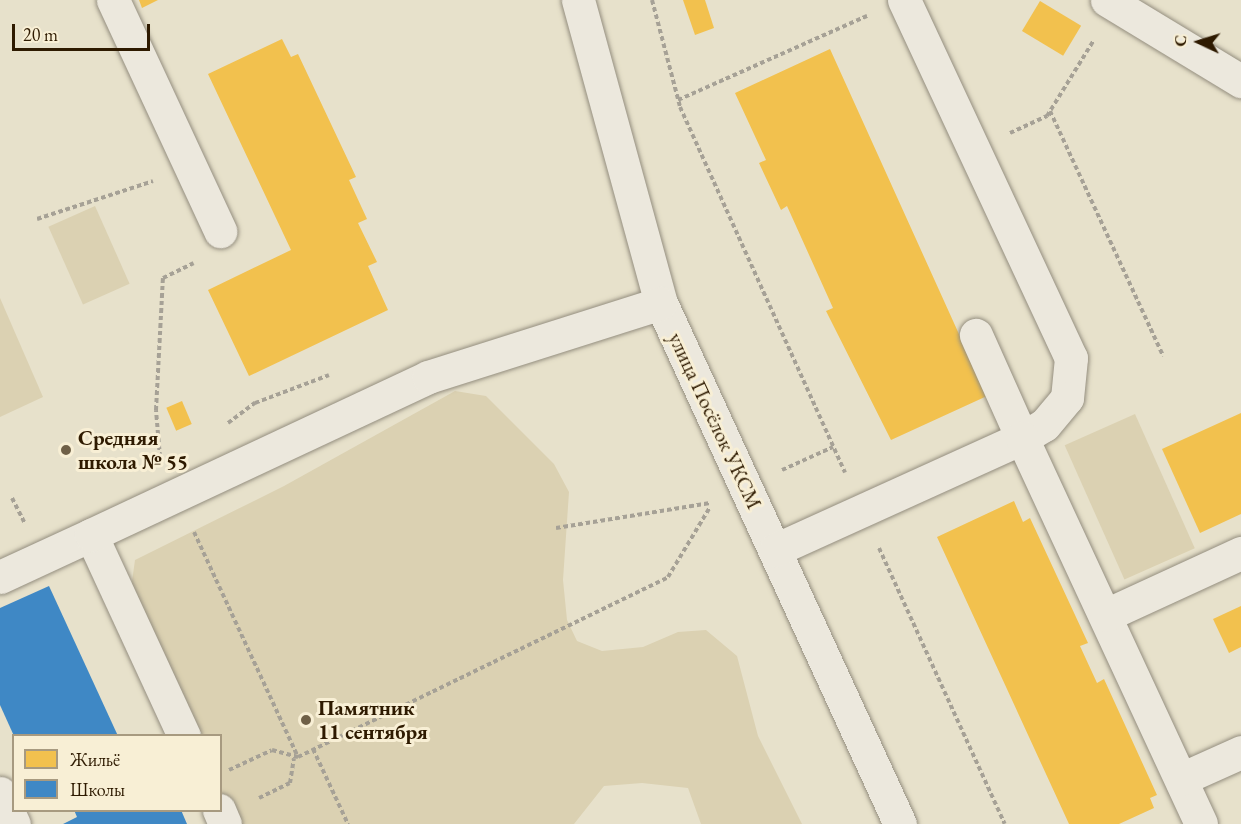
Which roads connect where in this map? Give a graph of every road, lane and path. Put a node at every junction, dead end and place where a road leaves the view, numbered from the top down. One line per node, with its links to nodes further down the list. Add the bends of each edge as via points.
1 (113, 0): 11 (street)
2 (578, 0): 14 (street, улица Посёлок УКСМ)
3 (652, 0): 8 (path)
4 (904, 0): 10 (street)
5 (1111, 2): 7 (street); 9 (path)
6 (870, 15): 8 (path)
7 (1241, 81)
8 (678, 100): 18 (path)
9 (1050, 111): 10 (path); 16 (path)
10 (974, 150): 17 (street, via 1071,358 1067,398 1044,425)
11 (189, 164): 12 (path, via 125,194); 13 (street)
12 (37, 219)
13 (220, 231)
14 (661, 303): 19 (street, улица Посёлок УКСМ); 20 (street, via 428,377)
15 (976, 335): 17 (street)
16 (1163, 356)
17 (1022, 438): 21 (street); 27 (street)
18 (833, 447): 19 (path); 21 (path)
19 (745, 486): 24 (street, улица Посёлок УКСМ)
20 (176, 495): 23 (street); 31 (path)
21 (862, 510): 24 (street); 39 (path)
22 (556, 528): 29 (path, via 692,509 713,501 668,577)
23 (91, 535): 26 (street); 28 (street)
24 (774, 550): 38 (street, улица Посёлок УКСМ)
25 (1241, 553): 27 (street)
26 (0, 577)
27 (1106, 615): 33 (street)
28 (184, 734)
29 (313, 749): 31 (path); 37 (path)
30 (1241, 752): 33 (street)
31 (296, 758): 32 (path, via 272,750); 35 (path, via 290,783)
32 (222, 773)
33 (1181, 779): 40 (street)
34 (0, 793): 36 (street)
35 (222, 817)
36 (14, 824)
37 (348, 824)
38 (900, 824)
39 (1005, 824)
40 (1201, 824)

